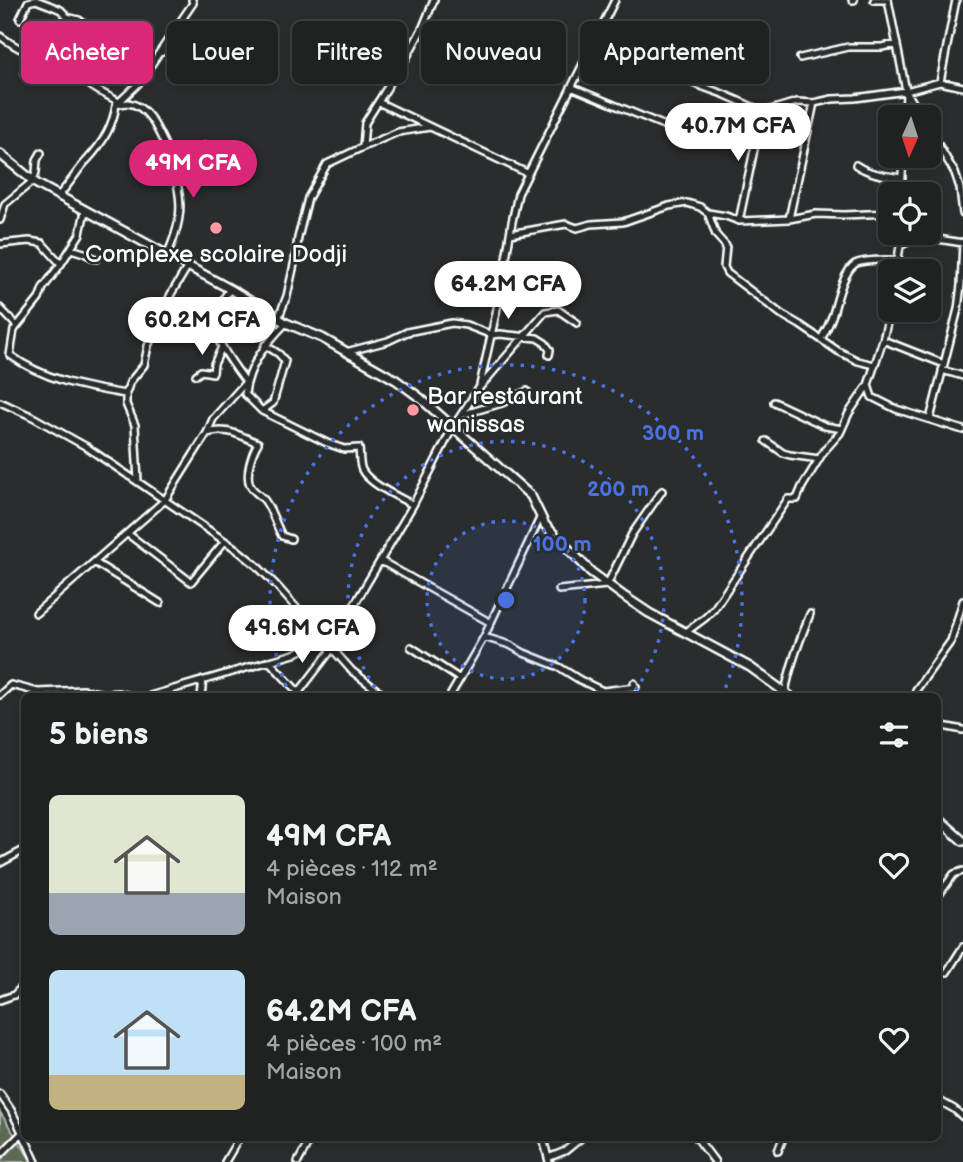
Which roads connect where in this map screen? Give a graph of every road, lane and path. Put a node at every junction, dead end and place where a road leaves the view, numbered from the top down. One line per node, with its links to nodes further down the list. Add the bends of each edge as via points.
1 (192, 0): 14 (street)
2 (434, 0): 23 (street, via 403,64)
3 (615, 0): 9 (street)
4 (874, 0): 5 (street)
5 (888, 0): 11 (street)
6 (956, 0): 17 (street)
7 (20, 19): 8 (street, via 28,2 36,1)
8 (80, 21)
9 (604, 21)
10 (0, 36): 12 (street)
11 (897, 44): 15 (street, via 848,47); 22 (street)
12 (21, 50)
13 (167, 51): 14 (street)
14 (159, 53): 25 (street, via 138,84)
15 (800, 58)
16 (580, 68): 20 (street)
17 (940, 82): 21 (street); 22 (street)
18 (87, 84): 25 (street, via 113,98)
19 (695, 84): 28 (street)
20 (571, 86): 30 (street); 39 (street)
21 (963, 87)
22 (906, 90): 24 (street); 26 (street); 27 (street)
23 (378, 102): 29 (street); 32 (street, via 365,122)
24 (814, 103): 28 (street, via 797,102); 48 (street)
25 (116, 105): 36 (street, via 130,103 148,114); 43 (street, via 101,144)
26 (905, 105)
27 (915, 105)
28 (764, 112): 50 (street)
29 (432, 127): 32 (street, via 398,132); 39 (street)
30 (697, 140)
31 (205, 146): 36 (street)
32 (363, 147): 65 (street, via 327,164 308,198)
33 (942, 152): 47 (street, via 955,173)
34 (41, 153): 41 (street)
35 (0, 154): 41 (main road)
36 (171, 157): 57 (street, via 181,210)
37 (856, 165): 40 (street)
38 (902, 168): 40 (street)
39 (527, 173): 51 (street)
40 (902, 178): 42 (street)
41 (33, 181): 43 (main road); 49 (street, via 5,204)
42 (902, 182)
43 (59, 195): 44 (main road)
44 (85, 211): 56 (street); 57 (main road)
45 (708, 213): 50 (street); 51 (street, via 684,203 624,222 578,228 566,224); 74 (street, via 726,247 727,272)
46 (878, 214): 48 (street)
47 (963, 214)
48 (789, 219): 50 (street)
49 (0, 220)
50 (739, 221)
51 (510, 234): 72 (street)
52 (941, 238): 53 (street)
53 (963, 242): 70 (street)
54 (0, 244): 61 (street, via 42,243)
55 (900, 246): 59 (street)
56 (71, 249): 58 (street); 61 (street)
57 (167, 255): 62 (main road)
58 (96, 259)
59 (898, 259)
60 (878, 261): 74 (street, via 852,267)
61 (61, 264): 69 (street)
62 (188, 266): 63 (main road); 88 (street, via 173,288 144,365)
63 (230, 289): 65 (main road); 77 (street, via 214,325)
64 (0, 308): 69 (street)
65 (278, 319): 67 (main road)
66 (887, 322): 75 (street)
67 (286, 323): 76 (street); 78 (main road)
68 (577, 323): 73 (street, via 558,310 549,311)
69 (18, 326): 88 (street, via 10,355 28,367 76,385)
70 (954, 328): 71 (street); 81 (street)
71 (963, 329)
72 (492, 335): 73 (street); 78 (street, via 448,324); 86 (street)
73 (524, 337): 79 (street, via 545,343); 86 (street)
74 (821, 339): 80 (street)
75 (883, 340): 80 (street); 81 (street)
76 (265, 345): 84 (street); 93 (street, via 285,361 273,403)
77 (222, 347): 82 (street, via 213,373 201,370); 84 (street)
78 (345, 352): 96 (main road, via 396,380)
79 (549, 355)
80 (874, 365): 85 (street)
81 (943, 367): 83 (street); 95 (street)
82 (197, 375)
83 (963, 376)
84 (246, 382): 93 (street, via 245,394); 99 (street, via 213,419)
85 (867, 385): 89 (street); 90 (street)
86 (479, 388): 94 (street)
87 (527, 391): 94 (street)
88 (125, 394): 102 (street, via 135,425)
89 (861, 395): 90 (street); 97 (street)
90 (872, 397): 95 (street)
91 (0, 402): 102 (street, via 85,446)
92 (774, 402): 97 (street)
93 (262, 411): 105 (street, via 327,443 359,448 366,475)
94 (461, 415): 96 (street)
95 (930, 419): 98 (street)
96 (453, 427): 105 (street); 106 (main road, via 531,496)
97 (842, 429): 101 (street)
98 (963, 430)
99 (207, 433): 104 (street); 108 (street, via 229,430 258,443 249,483 265,502 282,536)
100 (766, 441): 101 (street, via 783,453)
101 (820, 459): 119 (street, via 797,499 788,499 714,609)
102 (138, 482): 104 (street)
103 (662, 491): 112 (street, via 632,534)
104 (165, 500): 107 (street); 109 (street)
105 (413, 505): 110 (street)
106 (541, 516): 112 (main road, via 580,562); 118 (street)
107 (128, 534): 109 (street, via 191,582); 111 (street)
108 (291, 539)
109 (225, 541): 120 (street, via 256,565)
110 (381, 561): 118 (street); 124 (street)
111 (94, 562): 115 (street); 116 (street)
112 (607, 585): 113 (street); 119 (main road)
113 (559, 590)
114 (963, 601): 138 (street, via 951,641)
115 (160, 603)
116 (37, 613)
117 (810, 614): 137 (street, via 788,675)
118 (491, 623): 121 (street)
119 (686, 632): 136 (main road, via 750,667)
120 (319, 634): 122 (street); 124 (street)
121 (484, 637): 126 (street); 128 (street, via 559,667 603,691 636,687)
122 (313, 644): 124 (street, via 322,642); 125 (street)
123 (411, 646): 126 (street)
124 (331, 648): 133 (street); 134 (street)
125 (269, 661): 127 (street); 132 (street)
126 (460, 679): 135 (street)
127 (203, 680): 130 (street); 131 (street)
128 (634, 683)
129 (99, 693): 139 (street, via 38,692 11,685)
130 (160, 693)
131 (201, 693)
132 (296, 693)
133 (298, 693)
134 (381, 693)
135 (452, 693)
136 (784, 693)
137 (787, 693)
138 (916, 693)
139 (0, 695)
140 (941, 726): 141 (street)
141 (963, 730)
142 (941, 822): 143 (main road)
143 (963, 841)
144 (21, 852): 145 (street)
145 (0, 863)
146 (963, 871): 147 (street, via 954,874)
147 (941, 892)
148 (963, 947): 149 (street)
149 (947, 972)
150 (21, 988): 151 (street)
151 (0, 1000)
152 (0, 1094): 155 (street)
153 (941, 1102): 154 (street)
154 (963, 1117)
155 (21, 1128)
156 (21, 1137): 165 (street)
157 (27, 1141): 167 (street)
158 (237, 1141): 168 (street)
159 (310, 1141): 169 (street)
160 (544, 1141): 166 (street)
161 (577, 1141): 166 (street)
162 (699, 1141): 170 (street)
163 (782, 1141): 164 (street)
164 (778, 1151)
165 (0, 1156)
166 (548, 1160)
167 (36, 1162)
168 (225, 1162)
169 (299, 1162)
170 (715, 1162)

